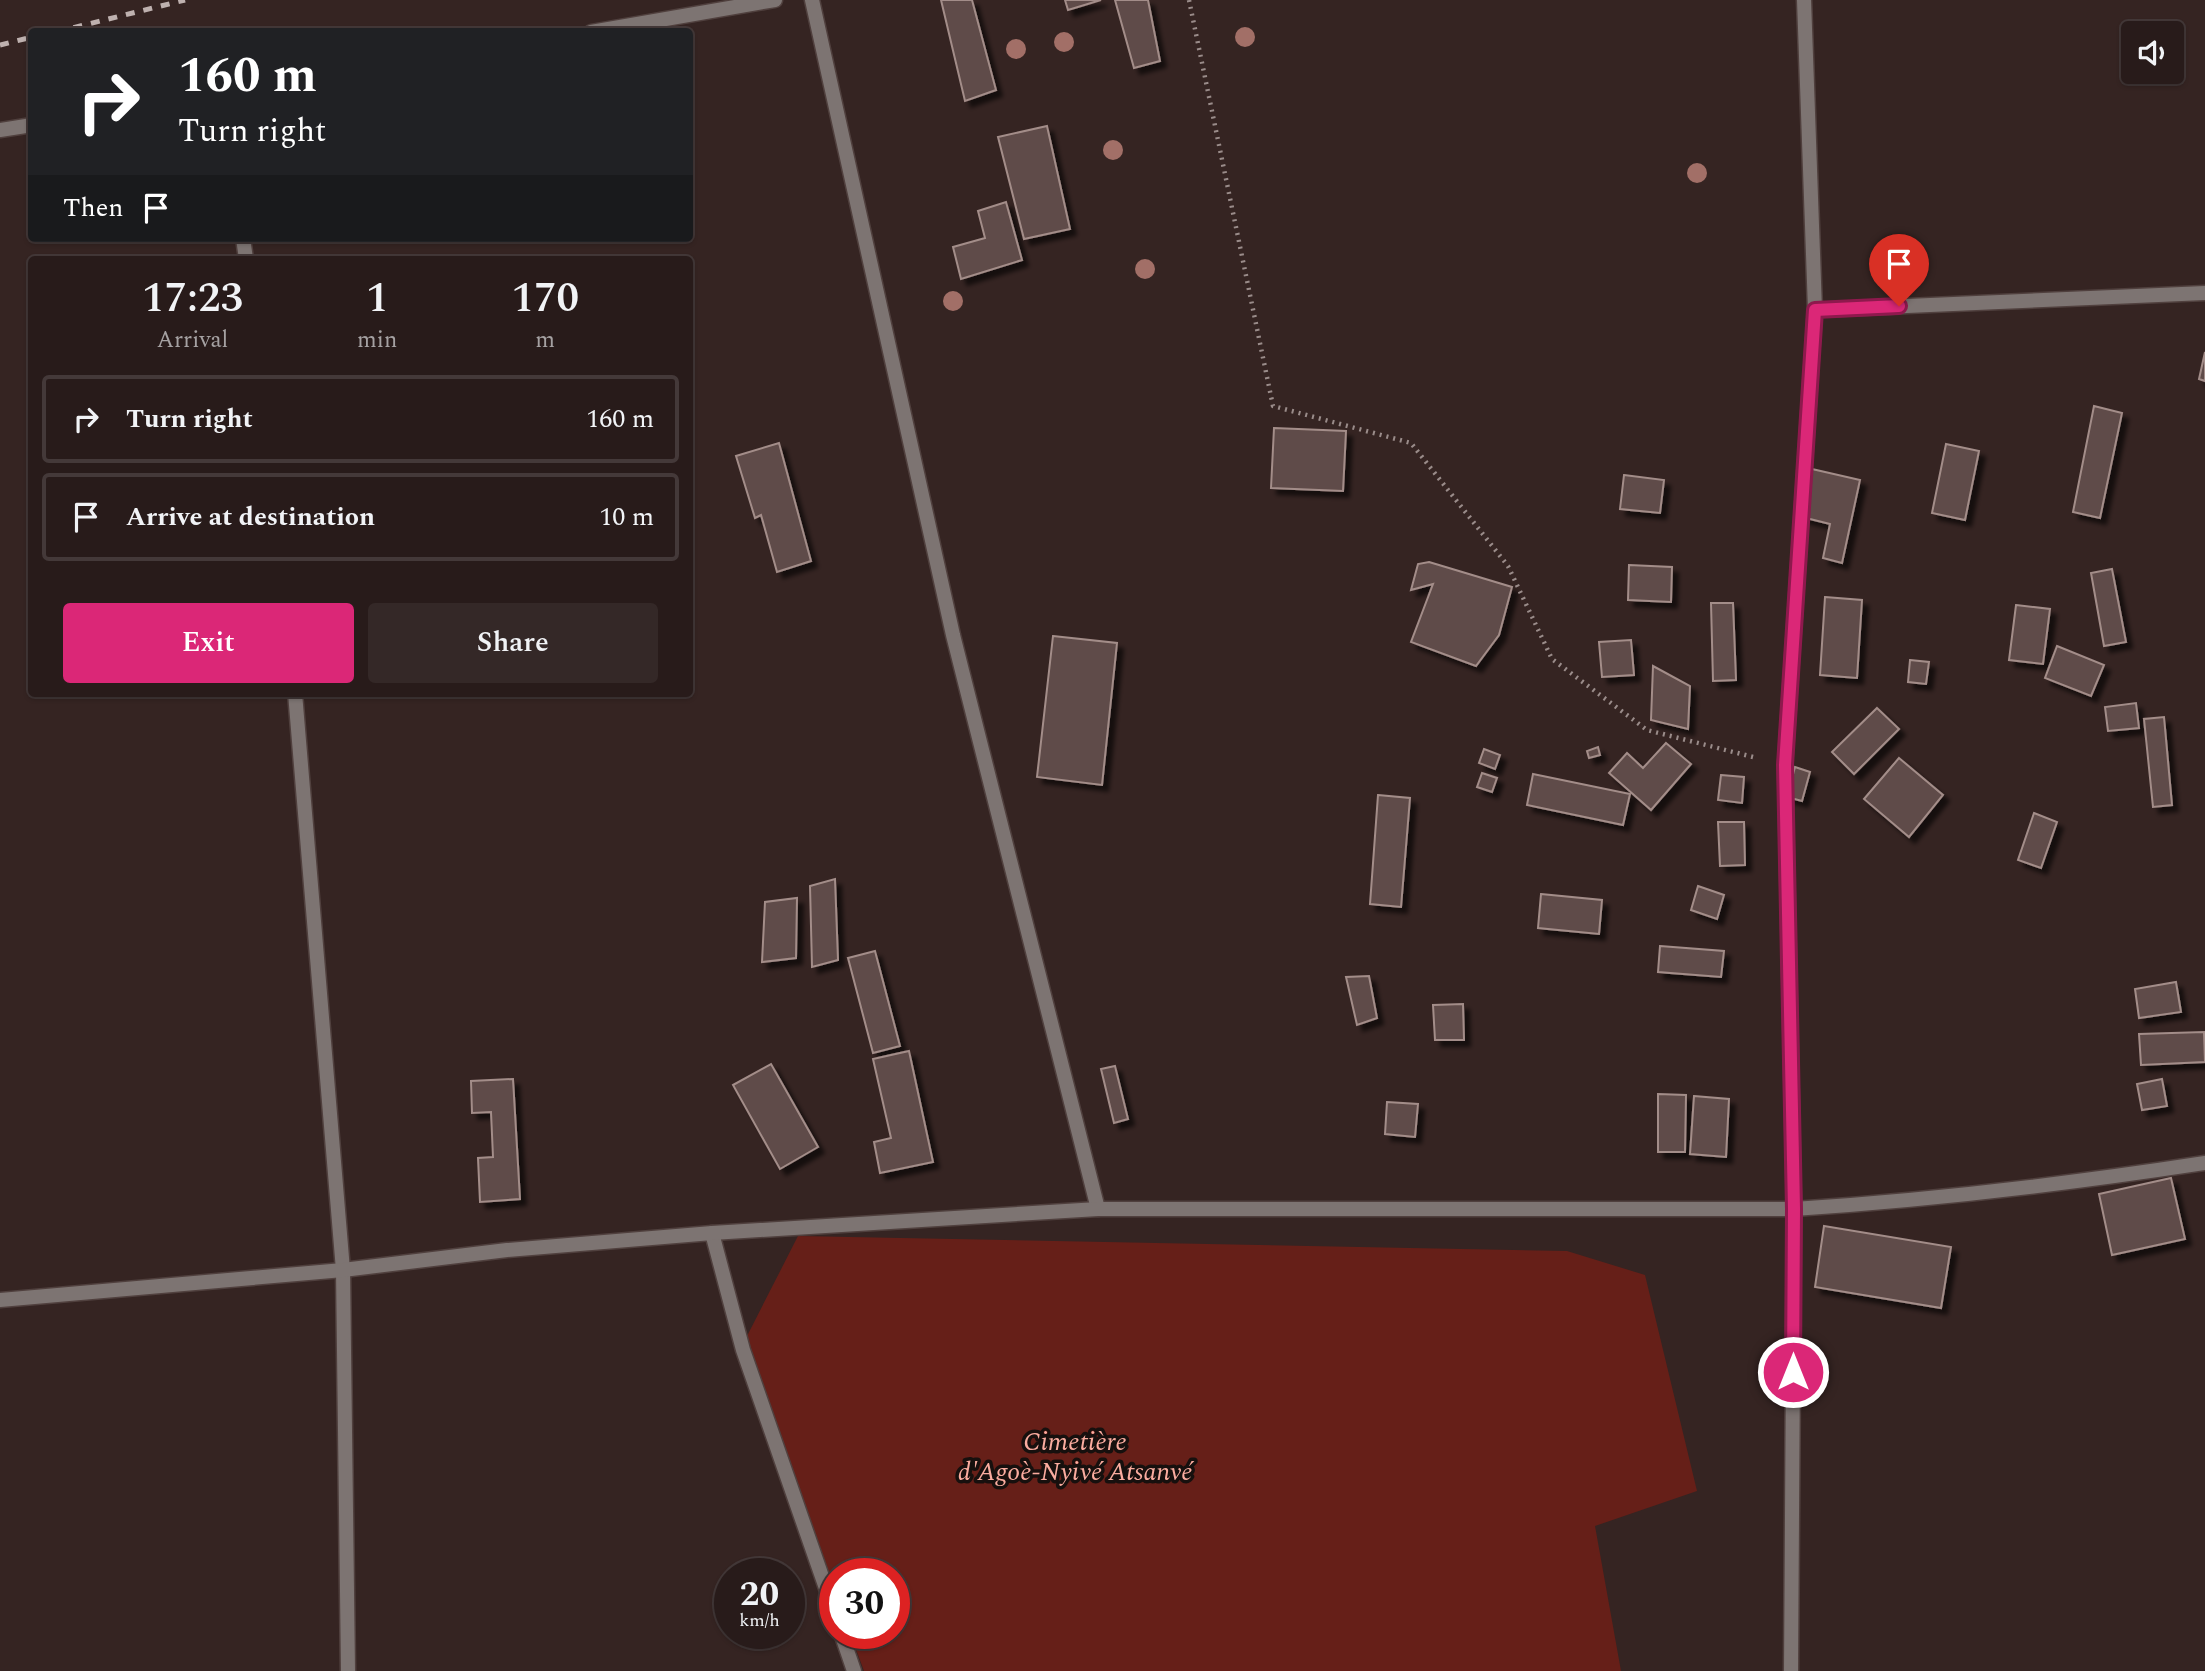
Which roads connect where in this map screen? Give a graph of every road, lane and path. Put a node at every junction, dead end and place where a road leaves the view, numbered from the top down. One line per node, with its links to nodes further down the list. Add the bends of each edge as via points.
1 (775, 0): 5 (street)
2 (813, 0): 13 (street, via 953,635)
3 (1189, 0): 11 (path, via 1273,406 1411,443 1508,566 1552,659 1647,730)
4 (1804, 0): 9 (street)
5 (614, 28)
6 (28, 126): 7 (street)
7 (0, 130)
8 (2205, 293): 9 (street)
9 (1815, 310): 11 (street)
10 (295, 697): 16 (street)
11 (1785, 765): 14 (street)
12 (2205, 1163): 14 (street, via 1901,1202)
13 (1098, 1209): 14 (street); 15 (street)
14 (1794, 1209): 22 (street)
15 (712, 1233): 16 (street, via 507,1250); 18 (street, via 743,1350)
16 (343, 1270): 17 (street); 20 (street)
17 (0, 1300)
18 (819, 1568)
19 (846, 1649): 21 (street)
20 (348, 1671)
21 (854, 1671)
22 (1791, 1671)

